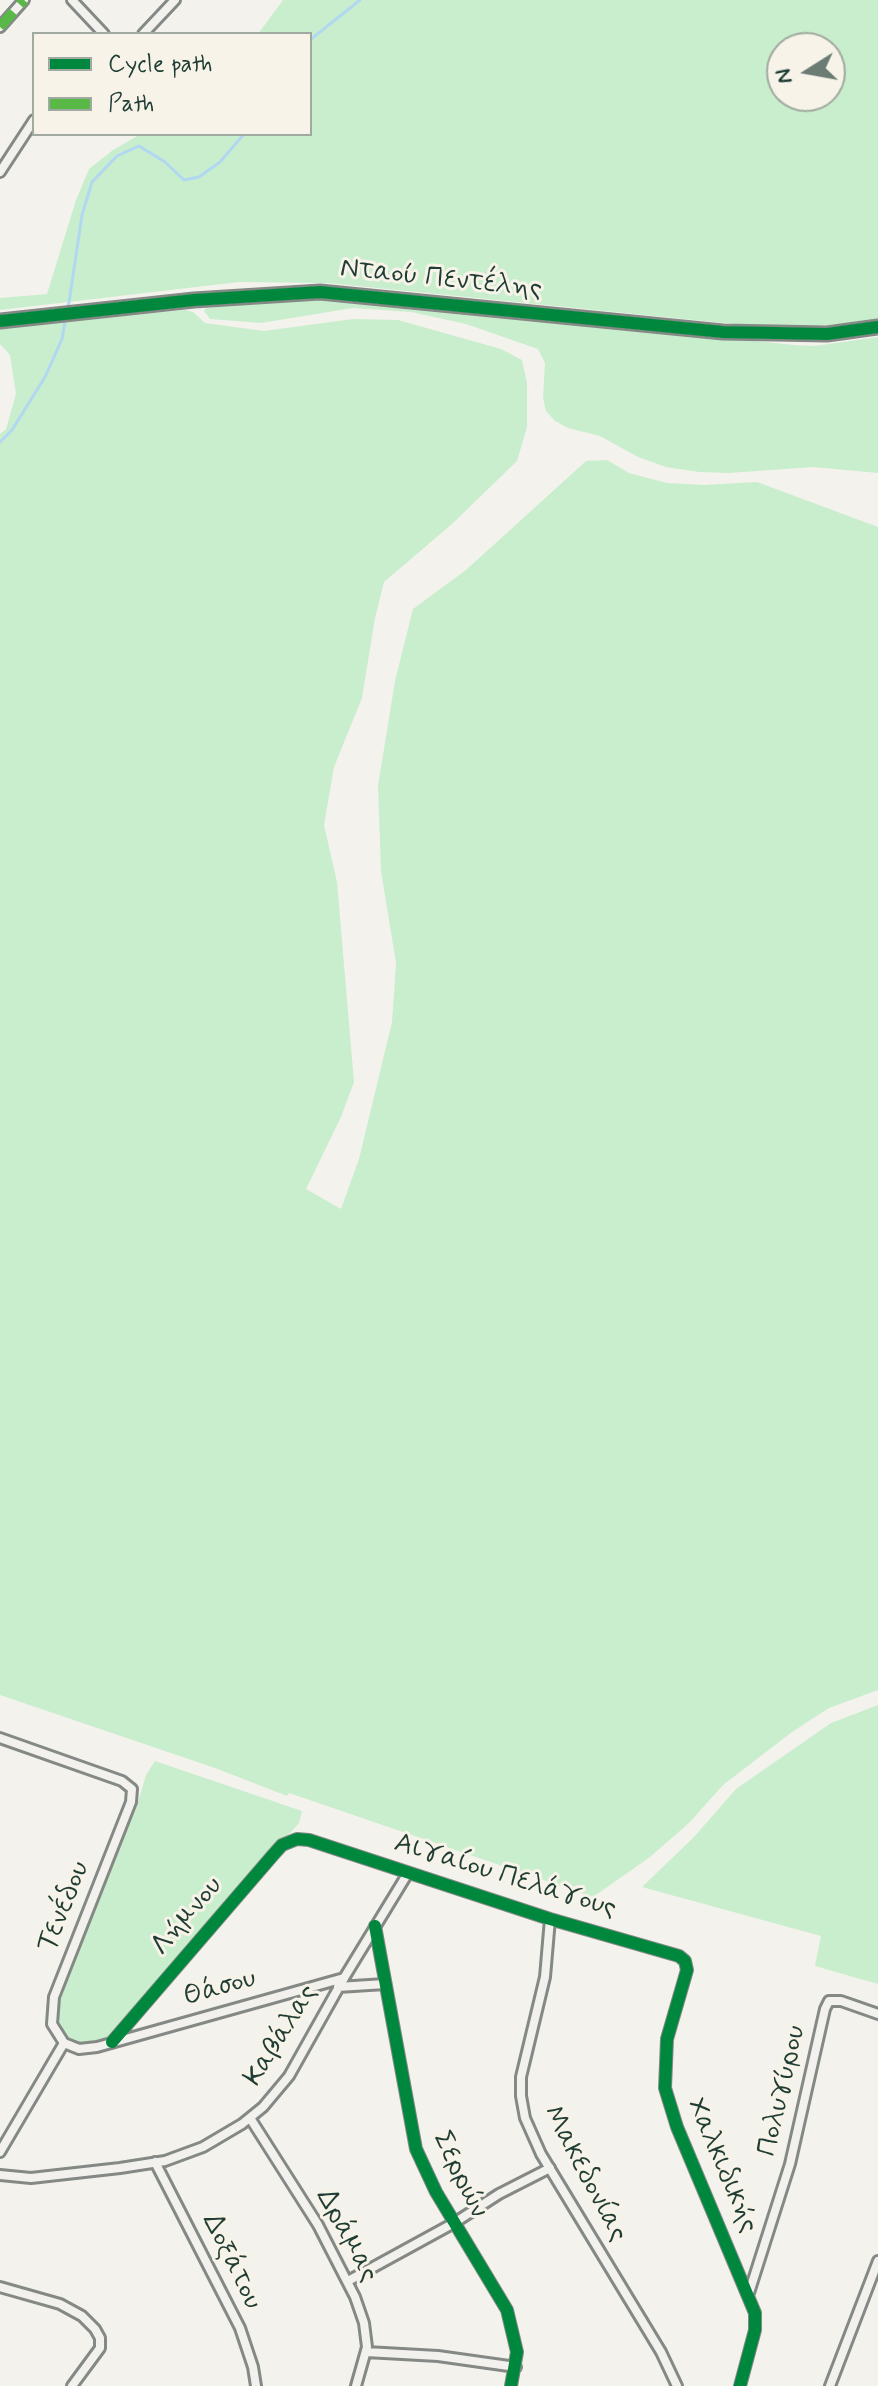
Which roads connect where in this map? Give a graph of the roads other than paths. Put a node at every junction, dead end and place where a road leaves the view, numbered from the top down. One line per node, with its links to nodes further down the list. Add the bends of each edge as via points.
1 (24, 0): 4 (street)
2 (72, 0): 5 (street)
3 (175, 0): 6 (street)
4 (0, 27)
5 (102, 32)
6 (145, 32)
7 (32, 123): 8 (street)
8 (0, 172)
9 (0, 321): 10 (street, Νταού Πεντέλης, via 320,292 723,332 827,334)
10 (878, 327)
11 (0, 1738): 12 (street)
12 (10, 1742): 13 (street); 24 (street, Τενέδου, via 131,1787 131,1802 54,1997 52,2020)
13 (0, 1751)
14 (309, 1840): 15 (street, Αιγαίου Πελάγους); 23 (street, Λήμνου, via 293,1839 278,1849)
15 (408, 1873): 16 (street, Αιγαίου Πελάγους); 17 (street, Καβάλας)
16 (550, 1919): 18 (street, Αιγαίου Πελάγους); 28 (street, Μακεδονίας, via 545,1977 520,2089 528,2126)
17 (375, 1926): 19 (street, Καβάλας); 20 (street, Σερρών)
18 (685, 1961): 34 (street, Χαλκιδικής, via 686,1977 665,2052 668,2104)
19 (344, 1978): 21 (street, Καβάλας); 23 (street, Θάσου)
20 (385, 1984): 21 (street); 30 (street, Σερρών, via 414,2144)
21 (338, 1987): 25 (street, Καβάλας, via 289,2076)
22 (878, 2014): 34 (street, Πολυγύρου, via 841,2001 829,2001 825,2009 790,2164)
23 (112, 2042): 24 (street, Θάσου, via 82,2049)
24 (64, 2043): 26 (street)
25 (250, 2118): 27 (street, Καβάλας, via 214,2142); 32 (street, Δράμας)
26 (0, 2152)
27 (155, 2162): 29 (street, Καβάλας, via 31,2178); 38 (street, Δοξάτου, via 240,2328)
28 (550, 2168): 30 (street); 41 (street, Μακεδονίας)
29 (0, 2175)
30 (454, 2223): 32 (street); 36 (street, Σερρών, via 507,2310 516,2338)
31 (878, 2261): 43 (street)
32 (348, 2281): 35 (street, Δράμας, via 364,2323)
33 (0, 2287): 37 (street, via 60,2304 95,2329 100,2348)
34 (749, 2294): 42 (street, Πολυγύρου, via 756,2323)
35 (366, 2352): 36 (street); 39 (street, Δράμας)
36 (516, 2367): 40 (street, Σερρών)
37 (72, 2386)
38 (256, 2386)
39 (356, 2386)
40 (511, 2386)
41 (677, 2386)
42 (740, 2386)
43 (830, 2386)

